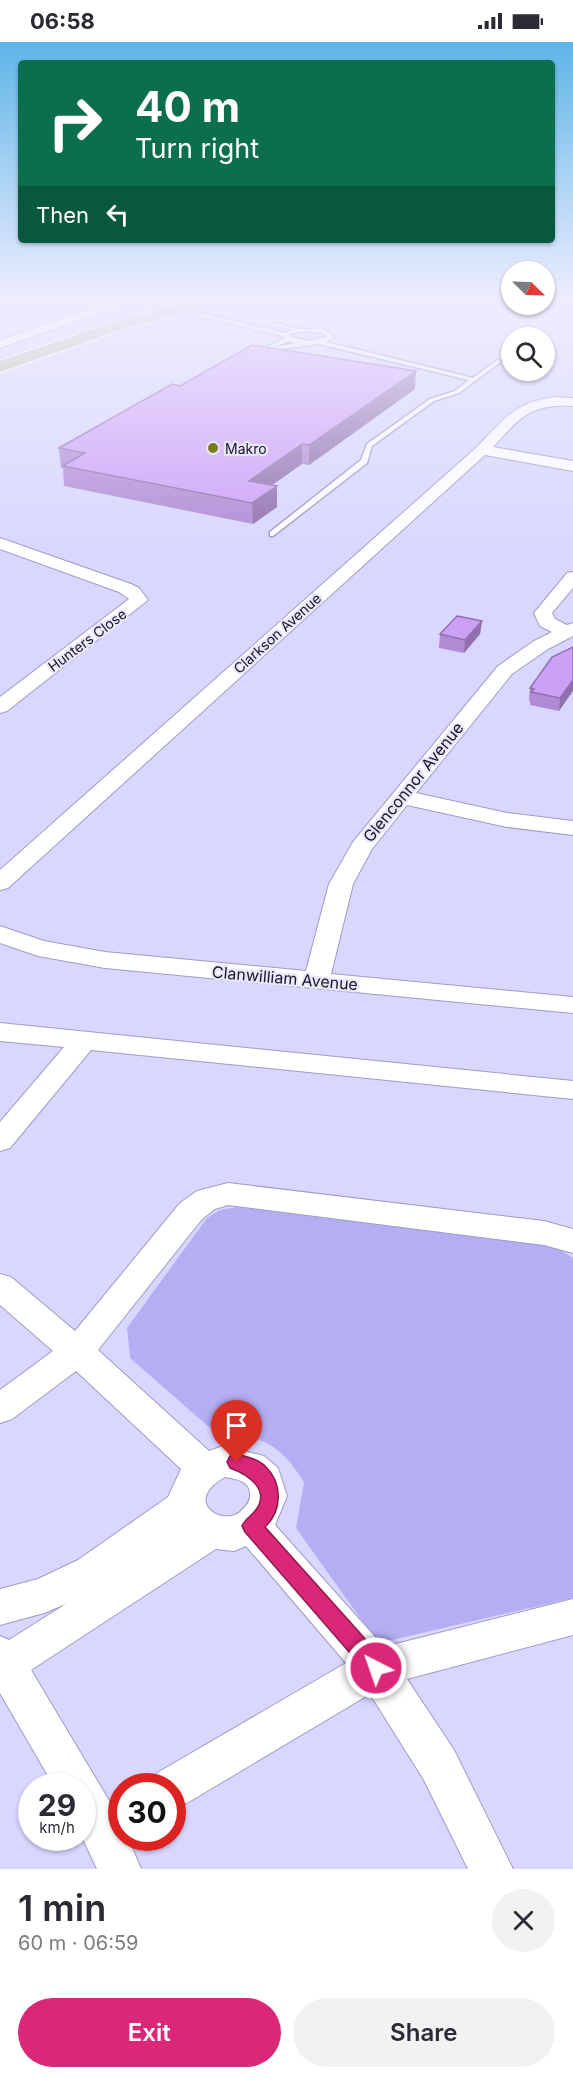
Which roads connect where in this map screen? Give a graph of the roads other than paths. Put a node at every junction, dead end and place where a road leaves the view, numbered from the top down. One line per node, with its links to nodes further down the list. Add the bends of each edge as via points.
1 (473, 381): 5 (lane, via 457,392 432,400 369,445 364,461)
2 (567, 401): 3 (street, Clarkson Avenue, via 528,406)
3 (482, 450): 4 (street); 14 (street, Clarkson Avenue)
4 (573, 466)
5 (273, 534)
6 (0, 543): 10 (street, Hunters Close, via 125,588 139,600)
7 (573, 577): 8 (street, via 543,614 547,622)
8 (570, 631): 12 (street, Glenconnor Avenue, via 505,670)
9 (0, 680): 10 (street)
10 (22, 689): 11 (street, Hunters Close)
11 (0, 707)
12 (402, 797): 13 (street, via 507,820); 16 (street, Glenconnor Avenue, via 361,847 341,884)
13 (573, 828)
14 (0, 883)
15 (0, 934): 16 (street, Clanwilliam Avenue, via 72,956)
16 (316, 981): 17 (street, Clanwilliam Avenue)
17 (573, 1005)
18 (0, 1032): 19 (street)
19 (85, 1040): 20 (street); 21 (street)
20 (573, 1089)
21 (0, 1141)
22 (573, 1241): 24 (street, via 544,1233 228,1194 214,1196 191,1211)
23 (0, 1286): 24 (street)
24 (77, 1352): 25 (street); 26 (street)
25 (0, 1409)
26 (205, 1468): 27 (street, via 187,1493); 28 (street, via 223,1461 237,1462 259,1473 266,1483 268,1506)
27 (199, 1518): 28 (street, via 226,1533); 29 (street, via 44,1594); 31 (street)
28 (252, 1526): 32 (street)
29 (0, 1607)
30 (573, 1617): 32 (street)
31 (2, 1663): 33 (street)
32 (376, 1668): 34 (street); 37 (street, via 439,1765)
33 (69, 1773)
34 (186, 1780)
35 (102, 1814): 36 (street)
36 (119, 1869)
37 (490, 1869)

